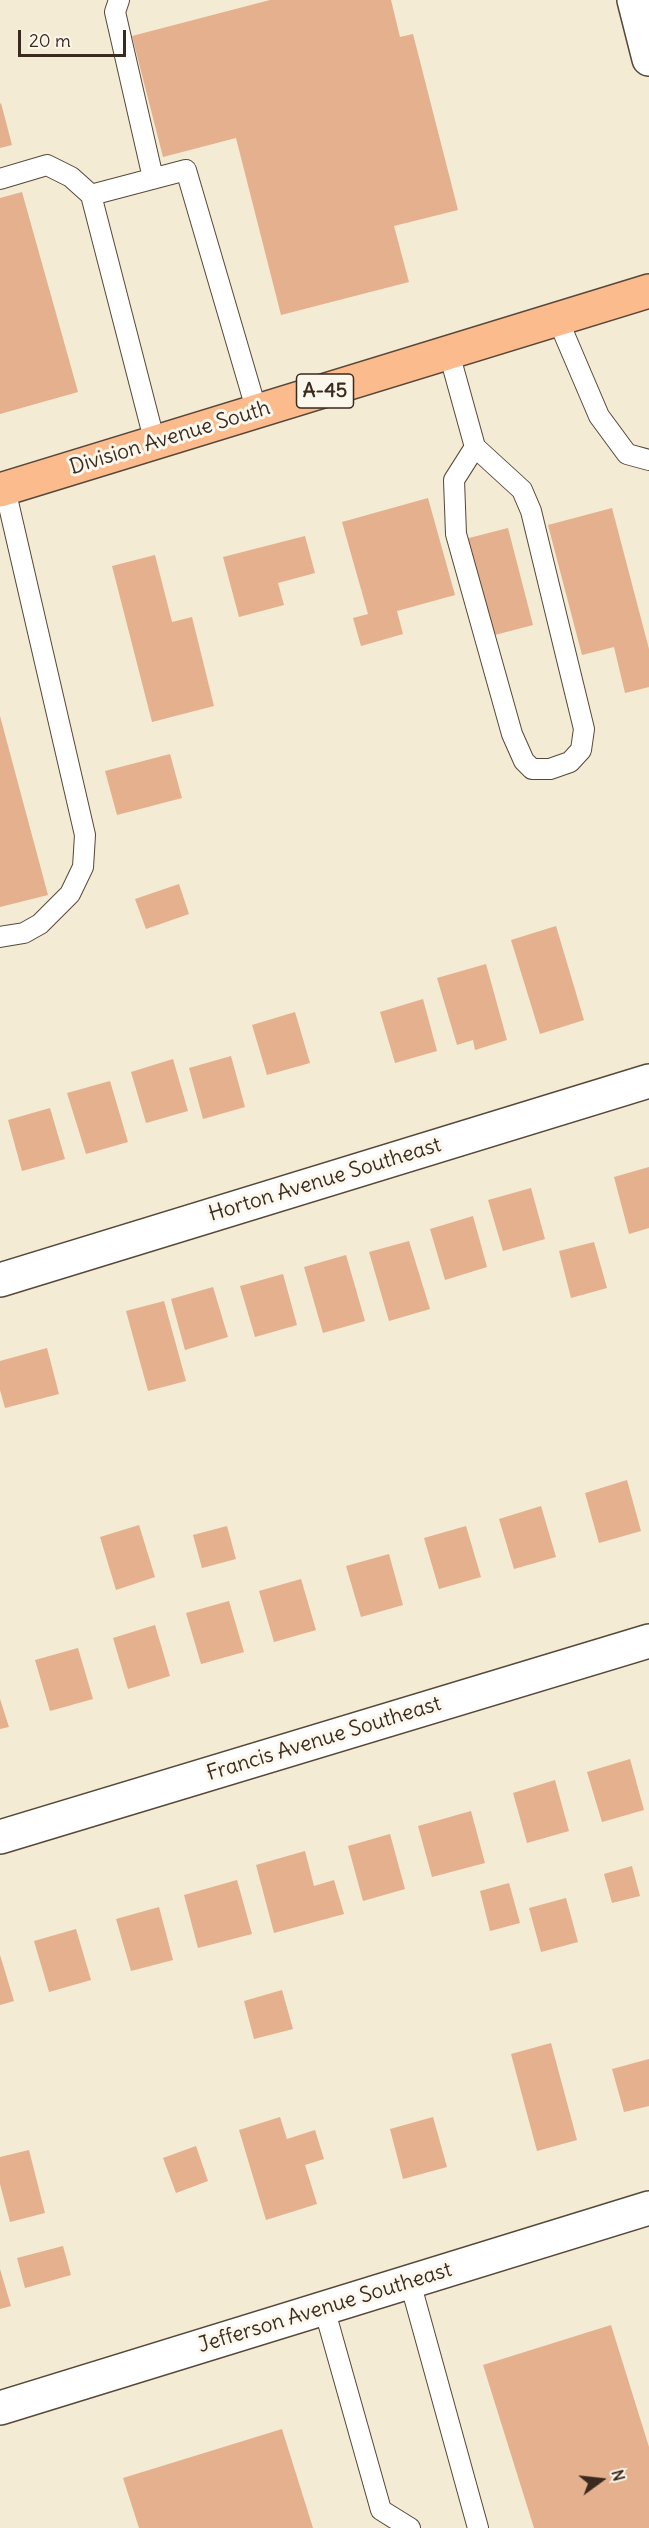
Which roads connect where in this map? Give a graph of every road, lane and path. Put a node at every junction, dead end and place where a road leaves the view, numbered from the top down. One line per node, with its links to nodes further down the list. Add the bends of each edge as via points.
1 (119, 0): 4 (lane, via 115,12)
2 (640, 7): 3 (street)
3 (649, 59)
4 (153, 178): 6 (lane); 10 (lane, via 186,170)
5 (0, 179): 6 (lane, via 47,165 71,177)
6 (91, 195): 11 (lane)
7 (649, 291): 8 (main road, Division Avenue South / A-45)
8 (558, 320): 9 (main road, Division Avenue South / A-45); 13 (lane, via 599,416 627,454)
9 (449, 353): 10 (main road, Division Avenue South / A-45); 12 (lane)
10 (257, 412): 11 (main road, Division Avenue South / A-45)
11 (155, 443): 14 (main road, Division Avenue South / A-45)
12 (475, 447): 12 (lane, via 522,490 531,511 584,729 581,750 570,762 550,769 532,770 512,734 456,534 454,480)
13 (649, 460)
14 (2, 490): 15 (lane, via 85,835 83,867 70,894 40,924 24,933)
15 (0, 937)
16 (649, 1081): 17 (street, Horton Avenue Southeast)
17 (0, 1280)
18 (649, 1641): 19 (street, Francis Avenue Southeast)
19 (0, 1838)
20 (649, 2208): 21 (street, Jefferson Avenue Southeast)
21 (410, 2282): 22 (street, Jefferson Avenue Southeast); 25 (lane)
22 (324, 2308): 23 (street, Jefferson Avenue Southeast); 24 (lane, via 381,2510)
23 (0, 2408)
24 (410, 2528)
25 (478, 2528)

